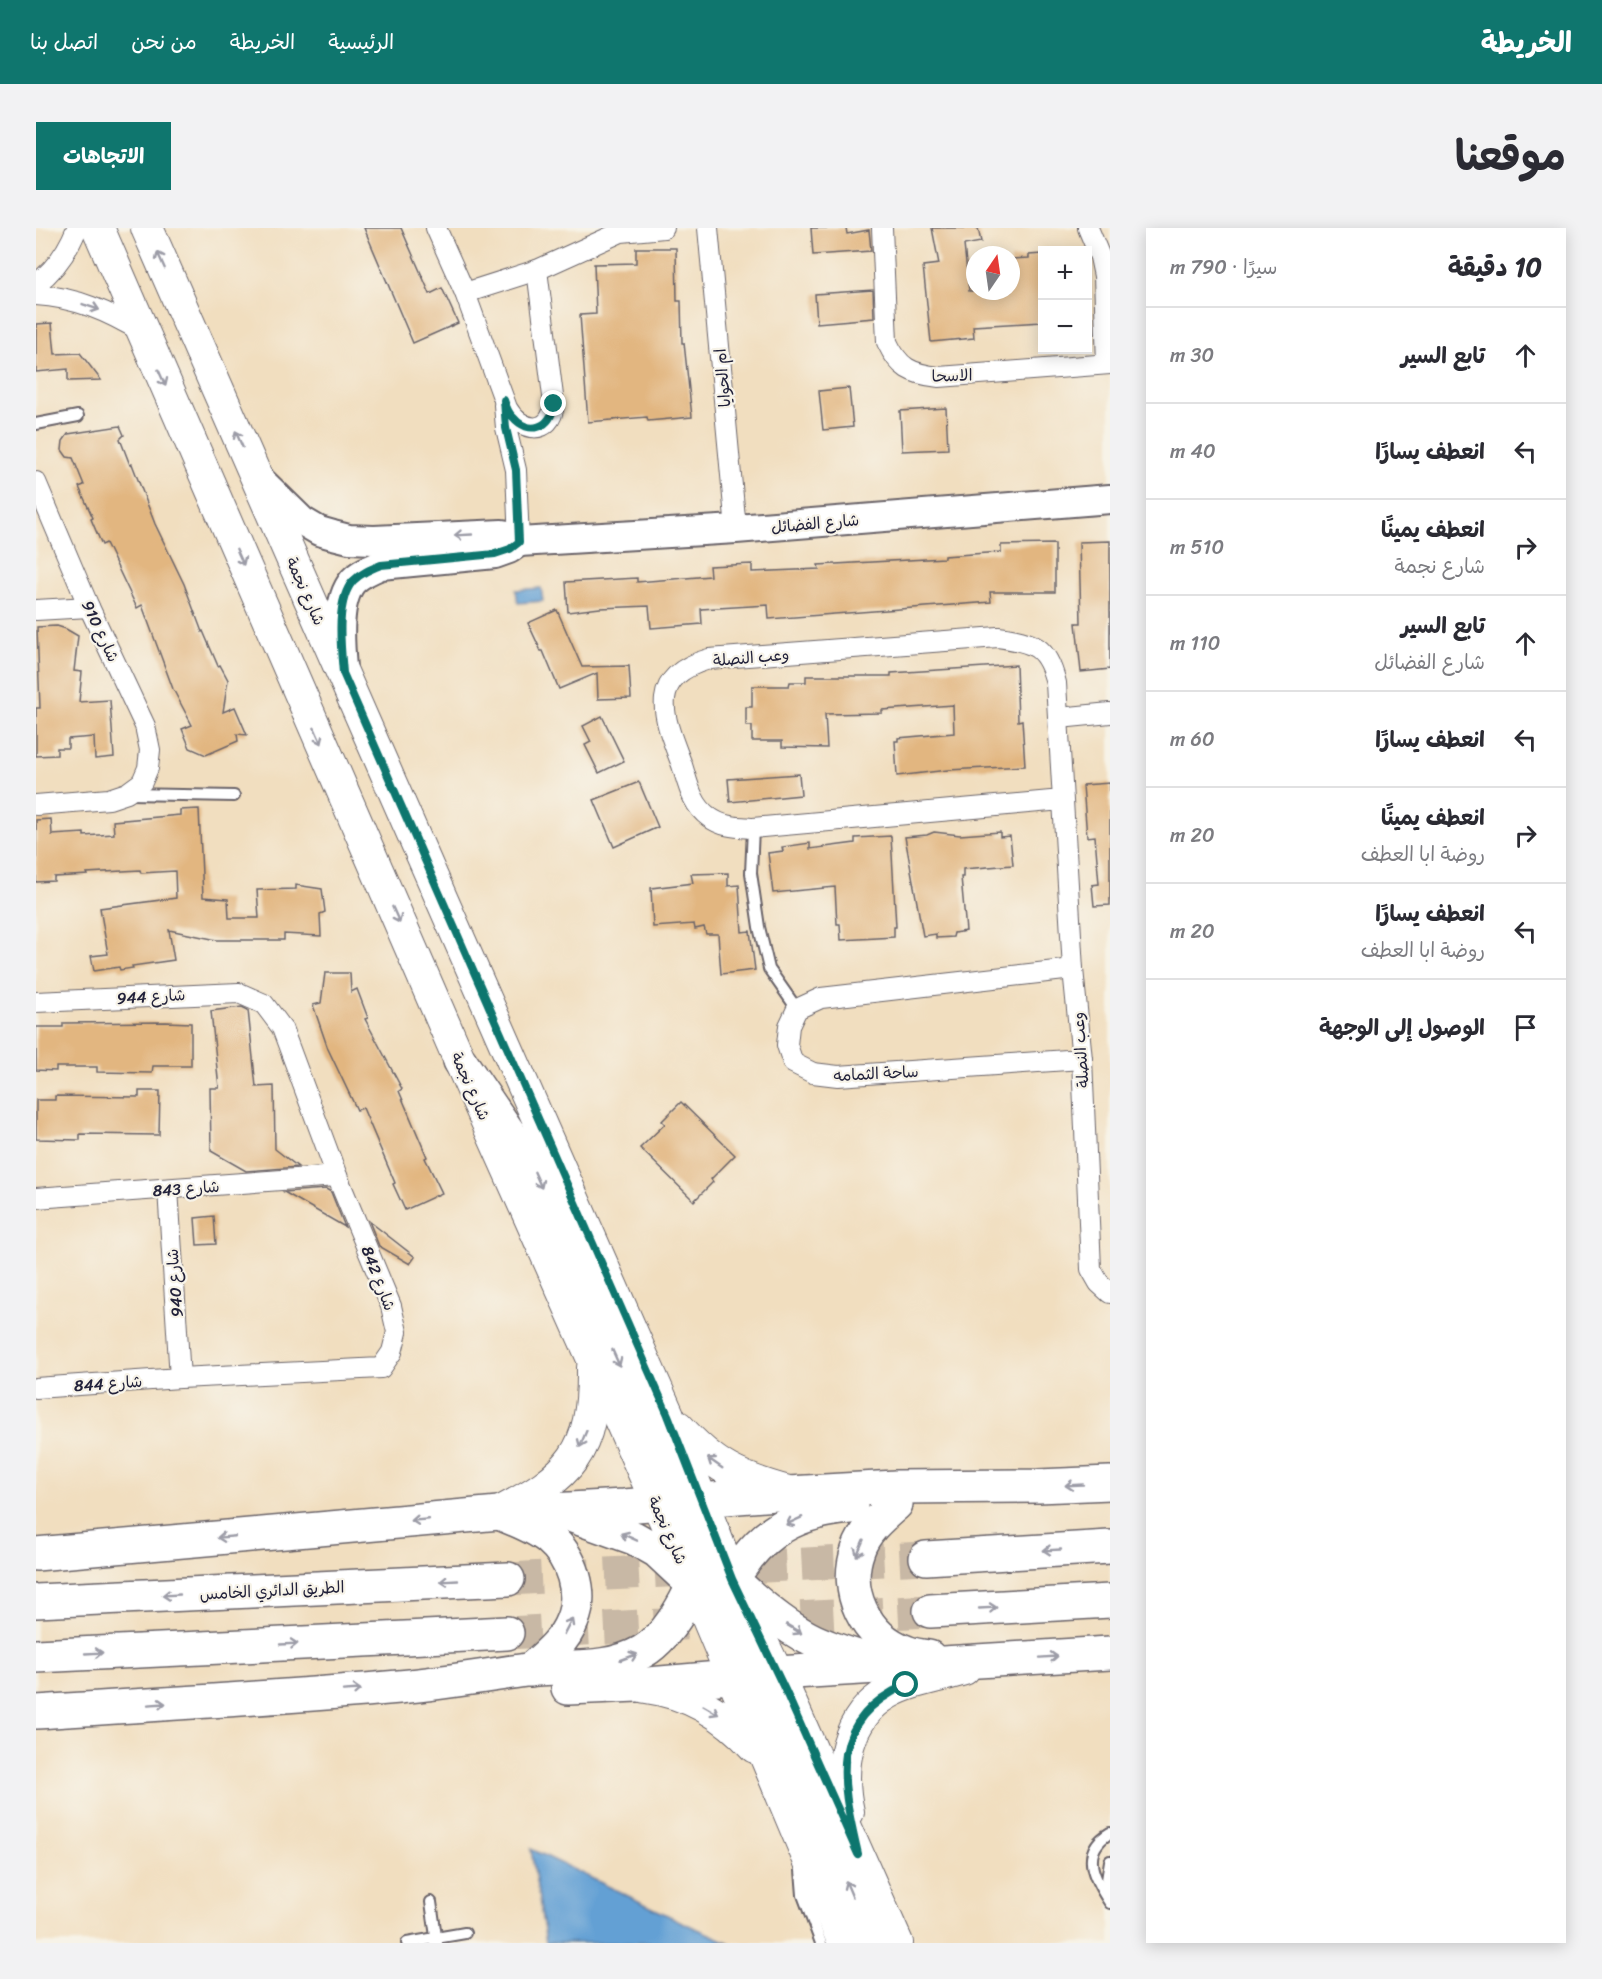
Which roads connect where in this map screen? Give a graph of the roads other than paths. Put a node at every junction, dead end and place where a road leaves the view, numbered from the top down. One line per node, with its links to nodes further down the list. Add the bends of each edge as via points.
1 (77, 228): 11 (street, via 55,268)
2 (98, 228): 14 (main road, شارع نجمة)
3 (147, 228): 19 (main road, شارع نجمة, one-way to 3)
4 (436, 228): 12 (street)
5 (664, 228): 9 (street)
6 (708, 228): 22 (street, ام الحوايا)
7 (882, 228): 15 (street, الاسحا, via 887,342 905,368 939,377)
8 (1088, 228): 15 (street, via 1104,276)
9 (620, 230): 10 (street)
10 (537, 270): 12 (street); 16 (street, via 553,413 546,424 529,427 512,417)
11 (36, 284)
12 (465, 294): 16 (street)
13 (36, 295): 14 (street, one-way to 14, via 96,307)
14 (142, 332): 39 (main road, شارع نجمة, one-way to 39)
15 (1109, 364)
16 (504, 400): 23 (street, via 516,470)
17 (78, 416): 18 (lane)
18 (36, 424)
19 (254, 474): 23 (street, شارع الفضائل, one-way to 19, via 502,534 374,540 333,535 302,521); 26 (main road, شارع نجمة)
20 (36, 482): 24 (street, شارع 910)
21 (1110, 499): 22 (street, شارع الفضائل)
22 (736, 529): 23 (street, شارع الفضائل)
23 (519, 542): 26 (street, شارع الفضائل, via 495,554 381,565 364,572 352,583 345,598 340,639)
24 (89, 607): 25 (street); 29 (street, شارع 910, via 145,726 150,750 148,768)
25 (36, 610)
26 (343, 673): 47 (main road, شارع نجمة)
27 (1110, 713): 28 (street)
28 (1059, 718): 31 (street, وعب النصلة); 33 (street, وعب النصلة, via 1052,664 1039,648 1023,640 998,637 709,659 690,665 676,675 666,691 664,710 697,806 720,825)
29 (135, 788): 30 (lane); 32 (street, via 109,799)
30 (234, 796)
31 (1062, 800): 33 (street, وعب النصلة); 34 (street, وعب النصلة)
32 (36, 805)
33 (753, 828): 37 (lane, via 751,873 768,969)
34 (1073, 969): 37 (street, via 821,998); 38 (street, وعب النصلة)
35 (36, 1002): 36 (street, شارع 944, via 239,993)
36 (264, 1004): 40 (street, شارع 842, via 282,1028)
37 (797, 1009): 38 (street, ساحة الثمامه, via 789,1026 787,1045 793,1063 813,1073 838,1076)
38 (1082, 1059): 43 (street, وعب النصلة, via 1091,1269)
39 (460, 1061): 44 (main road, شارع نجمة); 51 (highway, one-way to 51, via 532,1167)
40 (337, 1176): 41 (street, شارع 843); 45 (street, شارع 842, via 392,1306 397,1332 392,1352 381,1368)
41 (168, 1189): 42 (street, شارع 843); 45 (street, شارع 940)
42 (36, 1198)
43 (1110, 1293)
44 (593, 1361): 51 (main road, شارع نجمة); 54 (main road, one-way to 54, via 591,1415 575,1457 549,1484)
45 (180, 1378): 46 (street, شارع 844)
46 (36, 1388)
47 (668, 1415): 50 (main road, one-way to 47, via 746,1480 711,1461); 51 (main road, شارع نجمة)
48 (1110, 1483): 49 (highway, one-way to 49)
49 (1038, 1486): 50 (highway); 52 (highway)
50 (789, 1493): 51 (highway)
51 (679, 1501): 53 (highway); 55 (highway, via 694,1531); 61 (main road, شارع نجمة)
52 (896, 1504): 60 (highway, one-way to 60, via 842,1508 810,1514 787,1524 766,1537); 70 (highway, one-way to 70, via 878,1519 858,1549 853,1570 859,1608 884,1640 906,1652)
53 (551, 1510): 54 (highway); 61 (highway, one-way to 53, via 657,1551 634,1538)
54 (499, 1513): 57 (highway, one-way to 57); 72 (highway, one-way to 54, via 550,1653 572,1621 577,1598 575,1578 566,1557 549,1538)
55 (711, 1543): 60 (highway); 61 (highway)
56 (1110, 1547): 58 (highway, one-way to 58)
57 (36, 1554)
58 (926, 1558)
59 (508, 1579): 62 (highway, الطريق الدائري الخامس, one-way to 62)
60 (732, 1579): 65 (highway); 71 (highway, one-way to 71, via 785,1624 813,1640); 73 (main road)
61 (693, 1584): 65 (highway); 72 (highway, one-way to 61, via 599,1665 641,1653 668,1629)
62 (36, 1601)
63 (1110, 1601): 64 (highway, one-way to 63)
64 (930, 1611)
65 (714, 1618): 73 (highway, via 739,1640)
66 (507, 1633): 68 (highway, one-way to 66)
67 (1110, 1653): 69 (highway, one-way to 67)
68 (36, 1656)
69 (991, 1661): 70 (highway); 80 (main road, via 906,1685 873,1704 858,1722 848,1746 844,1785)
70 (951, 1662): 71 (highway)
71 (888, 1666): 73 (highway)
72 (530, 1670): 75 (highway)
73 (755, 1675): 74 (highway); 77 (main road); 80 (main road); 90 (highway, one-way to 73)
74 (637, 1685): 75 (highway, via 530,1689); 77 (main road, one-way to 77, via 683,1695 725,1718)
75 (401, 1687): 76 (highway, one-way to 75)
76 (36, 1712)
77 (771, 1770): 78 (main road)
78 (797, 1831): 88 (lane, via 803,1895); 89 (main road)
79 (1110, 1833): 84 (lane, via 1100,1840 1092,1864 1096,1880)
80 (858, 1854): 91 (main road)
81 (1110, 1861): 82 (lane)
82 (1110, 1890)
83 (431, 1902): 86 (lane)
84 (1110, 1903)
85 (465, 1934): 86 (lane)
86 (437, 1941): 87 (lane)
87 (407, 1943)
88 (821, 1943)
89 (844, 1943)
90 (872, 1943)
91 (897, 1943)

